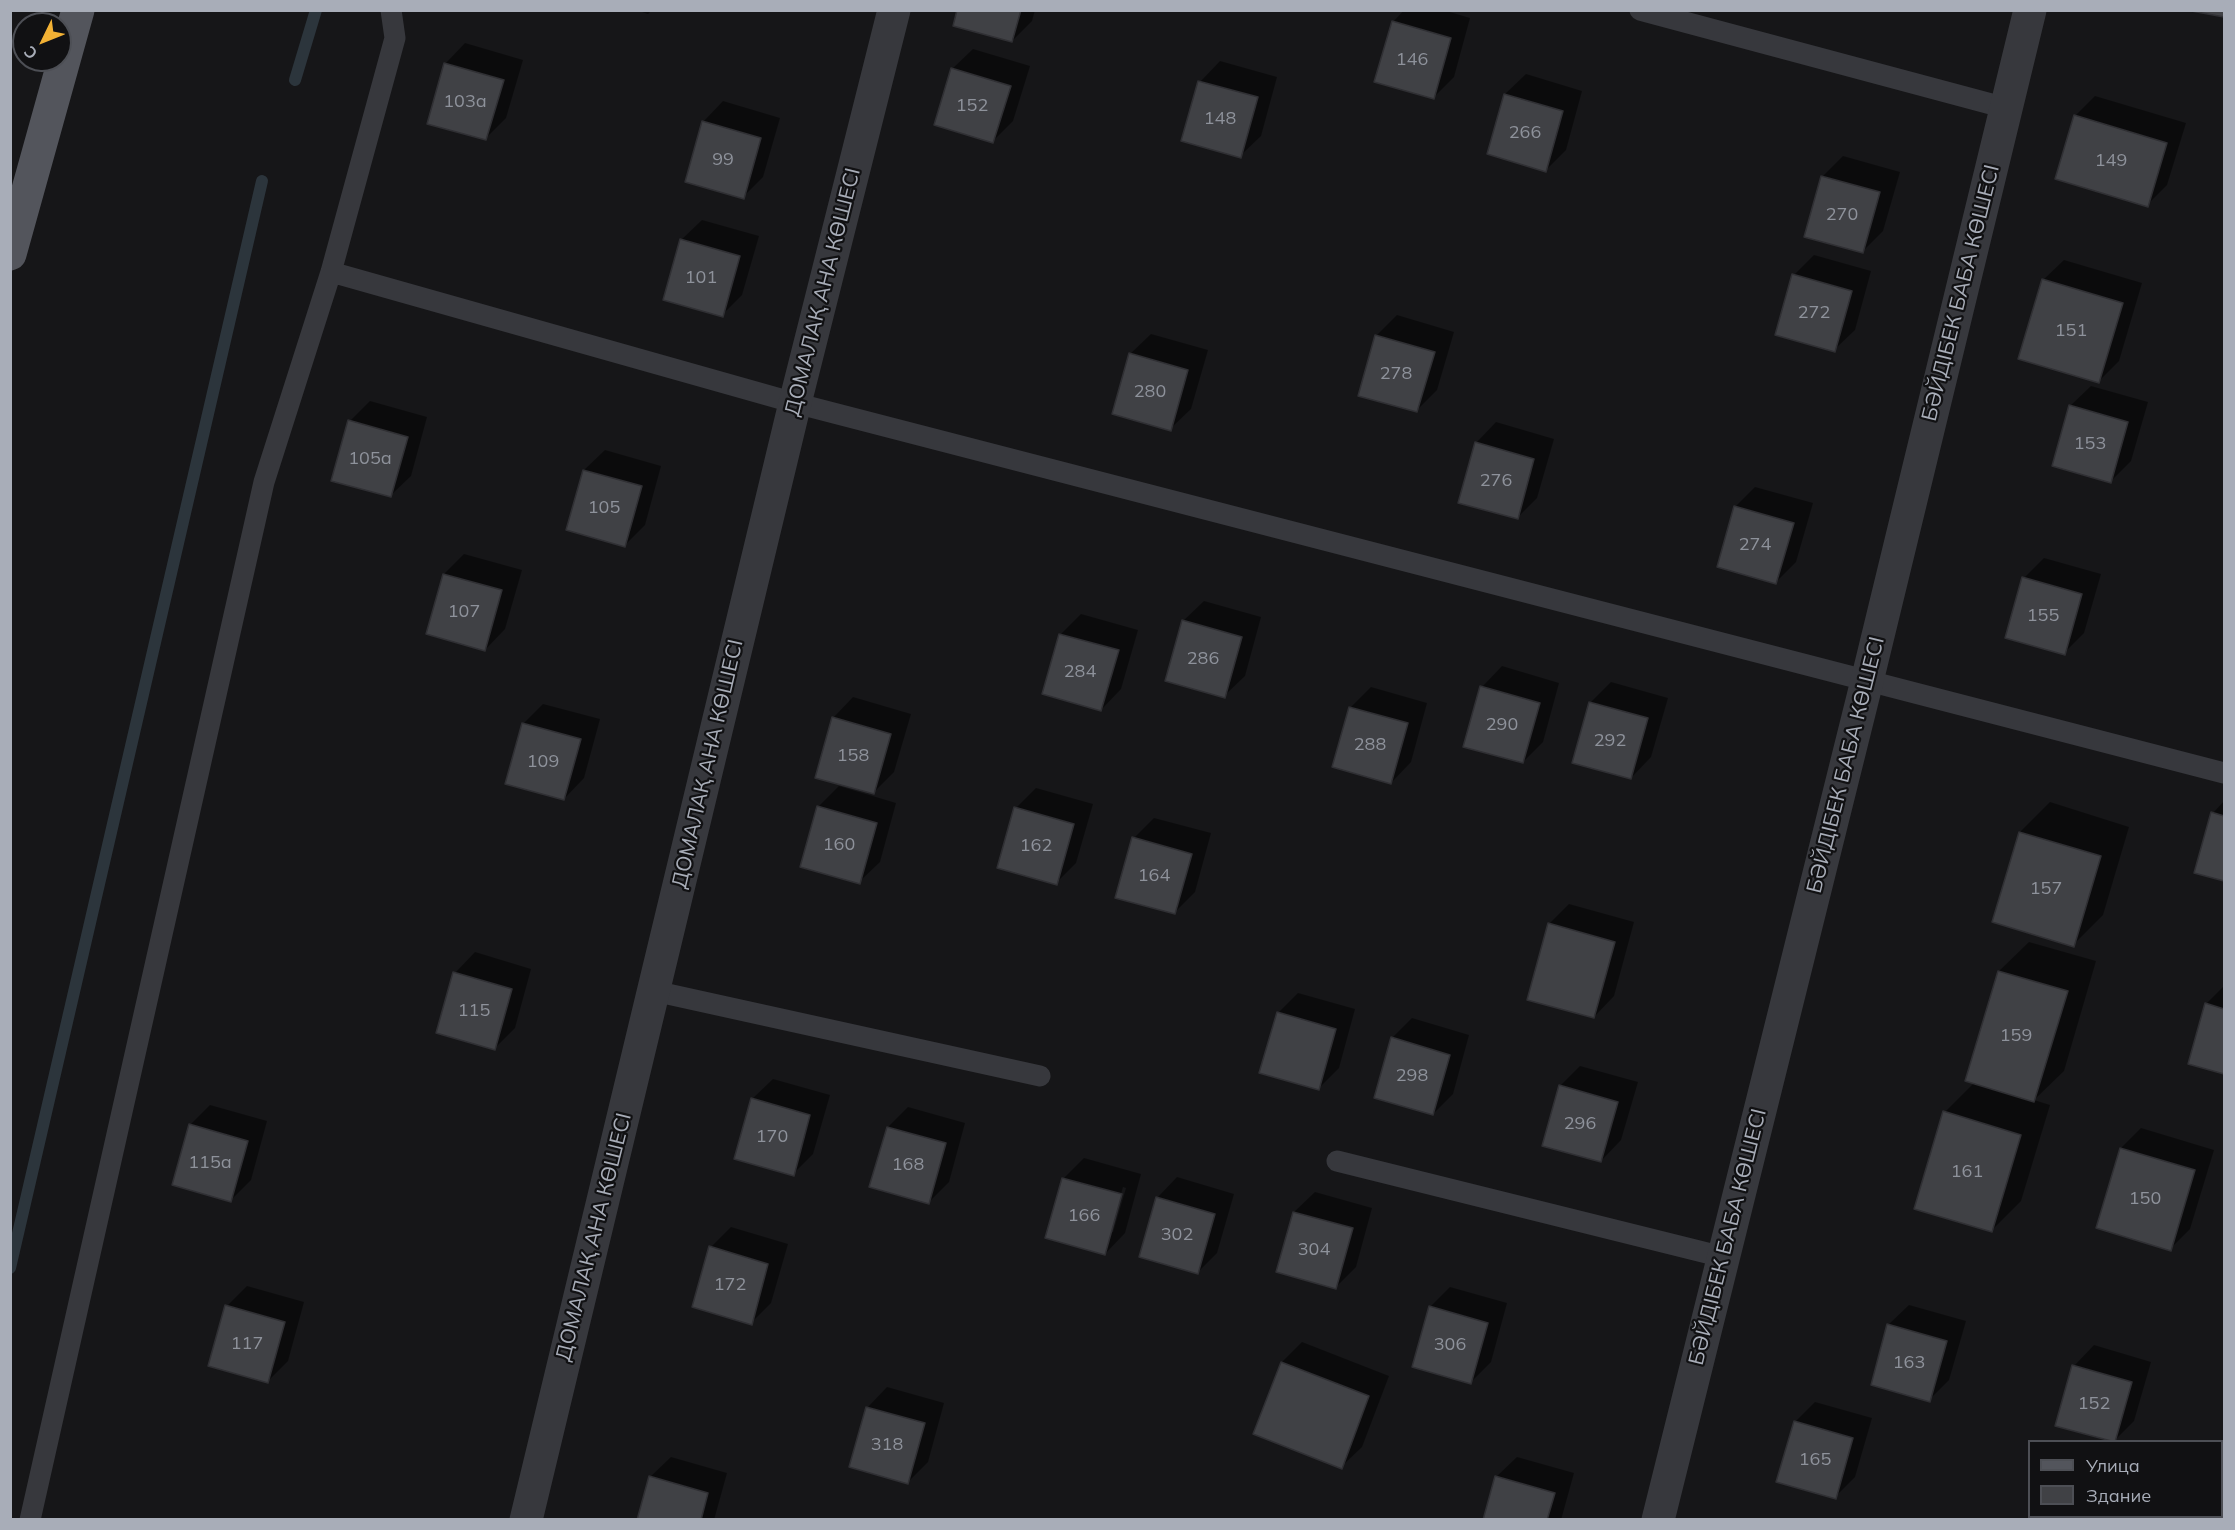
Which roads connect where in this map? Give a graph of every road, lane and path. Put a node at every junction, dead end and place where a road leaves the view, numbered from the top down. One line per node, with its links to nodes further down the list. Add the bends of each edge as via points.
1 (78, 10): 7 (main road)
2 (391, 10): 8 (lane, via 395,39)
3 (894, 10): 9 (street, ДОМАЛАҚ АНА КӨШЕСІ)
4 (1640, 10): 6 (lane)
5 (2030, 10): 6 (street, БӘЙДІБЕК БАБА КӨШЕСІ)
6 (2006, 108): 10 (street, БӘЙДІБЕК БАБА КӨШЕСІ)
7 (10, 254)
8 (331, 272): 9 (lane); 16 (lane, via 264,482)
9 (795, 403): 10 (lane); 12 (street, ДОМАЛАҚ АНА КӨШЕСІ)
10 (1867, 681): 11 (lane); 15 (street, БӘЙДІБЕК БАБА КӨШЕСІ)
11 (2224, 773)
12 (654, 991): 13 (lane); 17 (street, ДОМАЛАҚ АНА КӨШЕСІ)
13 (1040, 1076)
14 (1337, 1161): 15 (lane)
15 (1723, 1257): 18 (street, БӘЙДІБЕК БАБА КӨШЕСІ)
16 (30, 1520)
17 (526, 1520)
18 (1658, 1520)

